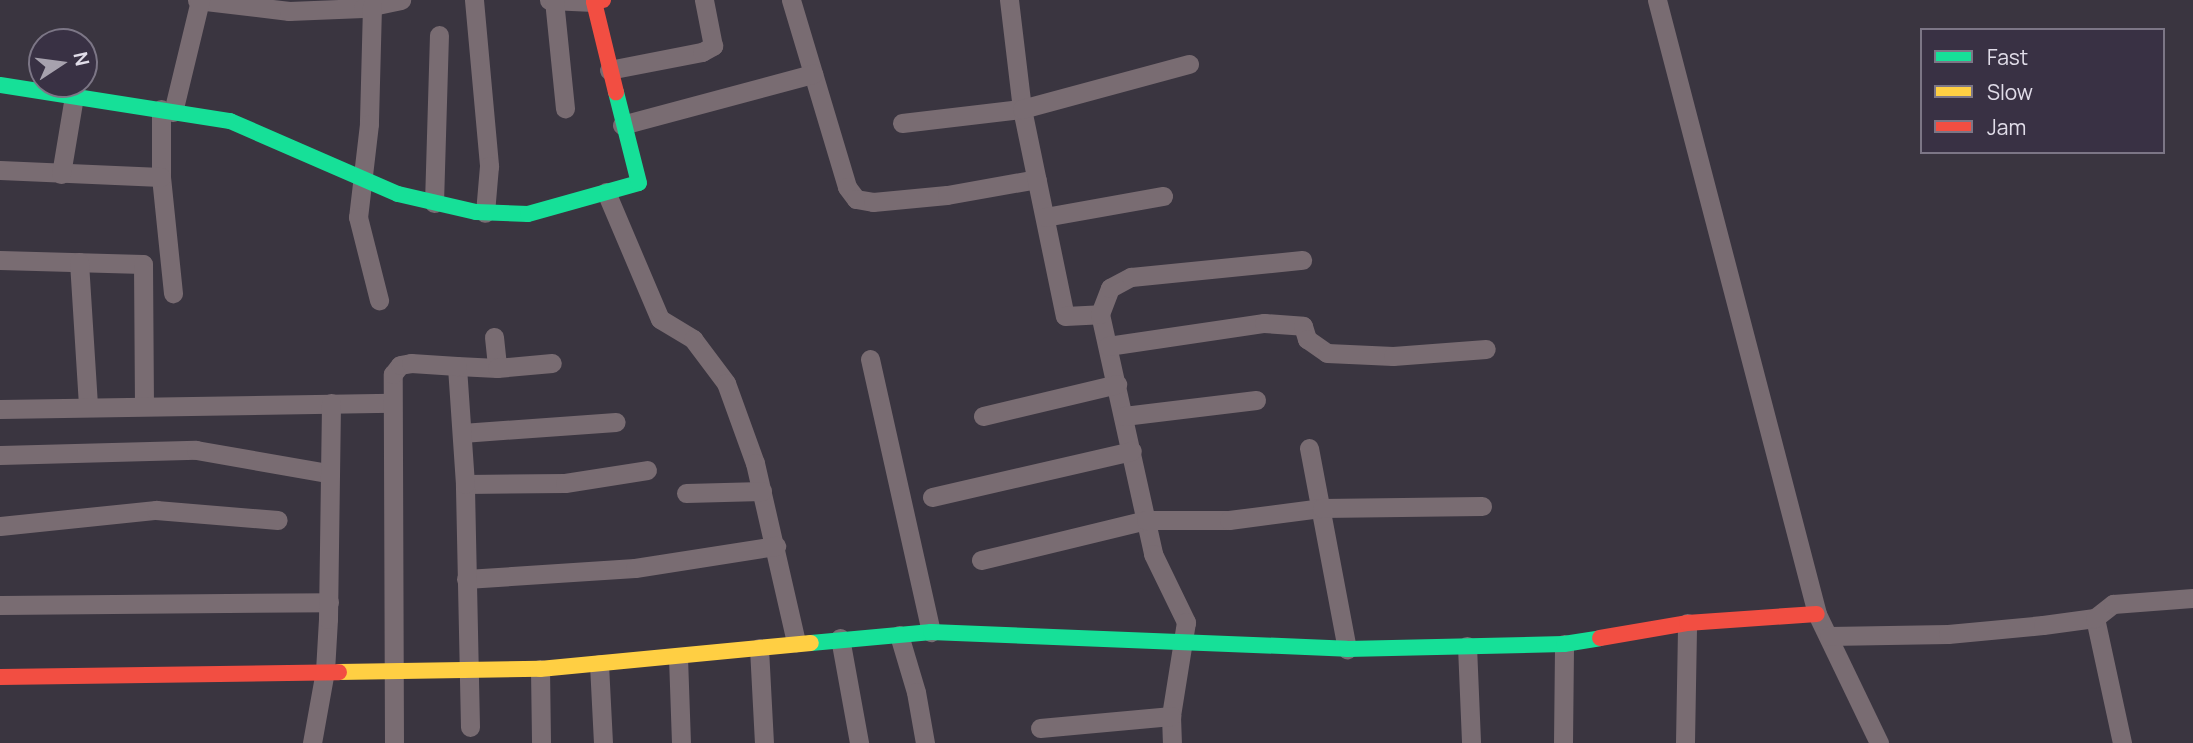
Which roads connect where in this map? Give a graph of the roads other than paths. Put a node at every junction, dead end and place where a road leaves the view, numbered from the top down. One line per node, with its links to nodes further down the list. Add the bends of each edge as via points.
1 (199, 0): 11 (street, via 289,11); 22 (street)
2 (401, 0): 11 (street)
3 (474, 0): 33 (street, via 489,166)
4 (549, 0): 5 (street)
5 (554, 0): 10 (street); 20 (street)
6 (704, 0): 14 (street, via 713,46)
7 (792, 0): 15 (street)
8 (1009, 0): 21 (street)
9 (1657, 0): 79 (street)
10 (598, 1): 14 (street)
11 (372, 6): 28 (street, via 369,124)
12 (439, 36): 32 (street)
13 (1189, 64): 21 (street)
14 (609, 70): 24 (street)
15 (813, 74): 24 (street); 29 (street, via 848,187 856,199 873,202 935,196)
16 (0, 85): 17 (street)
17 (28, 89)
18 (74, 98): 26 (street)
19 (87, 98): 22 (street)
20 (565, 108)
21 (1022, 108): 23 (street); 29 (street)
22 (167, 110): 27 (street); 28 (street, via 230,121)
23 (902, 123)
24 (622, 125): 30 (street, via 639,183)
25 (0, 170): 26 (street)
26 (61, 174): 27 (street)
27 (161, 177): 38 (street, via 172,284)
28 (360, 178): 32 (street); 39 (street, via 358,217)
29 (1037, 179): 34 (street)
30 (606, 192): 33 (street, via 528,214); 65 (street, via 660,319 693,339 726,383)
31 (1163, 195): 34 (street)
32 (434, 203): 33 (street)
33 (485, 213)
34 (1045, 217): 40 (street, via 1065,316)
35 (0, 260): 37 (street)
36 (1302, 260): 40 (street, via 1131,277 1110,288)
37 (79, 262): 38 (street, via 144,264); 53 (street)
38 (144, 272): 52 (street)
39 (379, 300)
40 (1100, 314): 42 (street)
41 (494, 337): 47 (street)
42 (1108, 346): 43 (street, via 1264,323 1303,326 1307,339 1327,353 1393,356); 48 (street)
43 (1486, 349)
44 (870, 359): 82 (street)
45 (552, 363): 47 (street)
46 (457, 366): 47 (street); 51 (street, via 400,365 393,374); 58 (street)
47 (497, 368)
48 (1117, 384): 55 (street); 56 (street)
49 (1256, 400): 56 (street)
50 (331, 403): 51 (street); 52 (street); 63 (street)
51 (392, 403): 96 (street, via 395,577)
52 (144, 405): 53 (street)
53 (88, 407): 54 (street)
54 (0, 410)
55 (983, 416)
56 (1124, 416): 60 (street)
57 (615, 422): 58 (street)
58 (462, 433): 64 (street)
59 (1309, 448): 69 (street)
60 (1132, 451): 67 (street); 71 (street)
61 (0, 455): 63 (street, via 196,450)
62 (647, 470): 64 (street, via 565,483)
63 (328, 473): 77 (street)
64 (465, 484): 75 (street)
65 (762, 491): 66 (street); 73 (street)
66 (686, 493)
67 (932, 497)
68 (1482, 506): 69 (street)
69 (1322, 508): 71 (street, via 1229,520); 91 (street)
70 (278, 520): 72 (street, via 156,510)
71 (1146, 520): 74 (street); 86 (street, via 1153,554 1186,622)
72 (0, 526)
73 (776, 546): 75 (street, via 635,568); 87 (street)
74 (981, 560)
75 (466, 579): 94 (street)
76 (2193, 598): 80 (street, via 2113,604)
77 (329, 602): 78 (street); 97 (street)
78 (0, 605)
79 (1817, 614): 81 (street); 84 (street)
80 (2095, 618): 84 (street, via 1948,634); 115 (street)
81 (1687, 623): 88 (street); 113 (street)
82 (931, 632): 83 (street); 86 (street)
83 (899, 635): 85 (street); 109 (street)
84 (1829, 636): 114 (street)
85 (840, 638): 87 (street); 108 (street)
86 (1180, 639): 91 (street); 99 (street)
87 (796, 642): 90 (street)
88 (1564, 644): 89 (street); 112 (street)
89 (1467, 646): 91 (street); 111 (street)
90 (759, 648): 92 (street); 107 (street)
91 (1347, 649)
92 (678, 657): 93 (street); 106 (street)
93 (600, 664): 95 (street); 105 (street)
94 (468, 669): 95 (street); 96 (street); 100 (street)
95 (540, 669): 104 (street)
96 (391, 670): 97 (street); 103 (street)
97 (325, 671): 98 (street); 102 (street)
98 (0, 677)
99 (1171, 716): 101 (street); 110 (street)
100 (470, 727)
101 (1040, 728)
102 (312, 743)
103 (394, 743)
104 (541, 743)
105 (603, 743)
106 (681, 743)
107 (764, 743)
108 (859, 743)
109 (925, 743)
110 (1172, 743)
111 (1471, 743)
112 (1563, 743)
113 (1685, 743)
114 (1879, 743)
115 (2122, 743)

